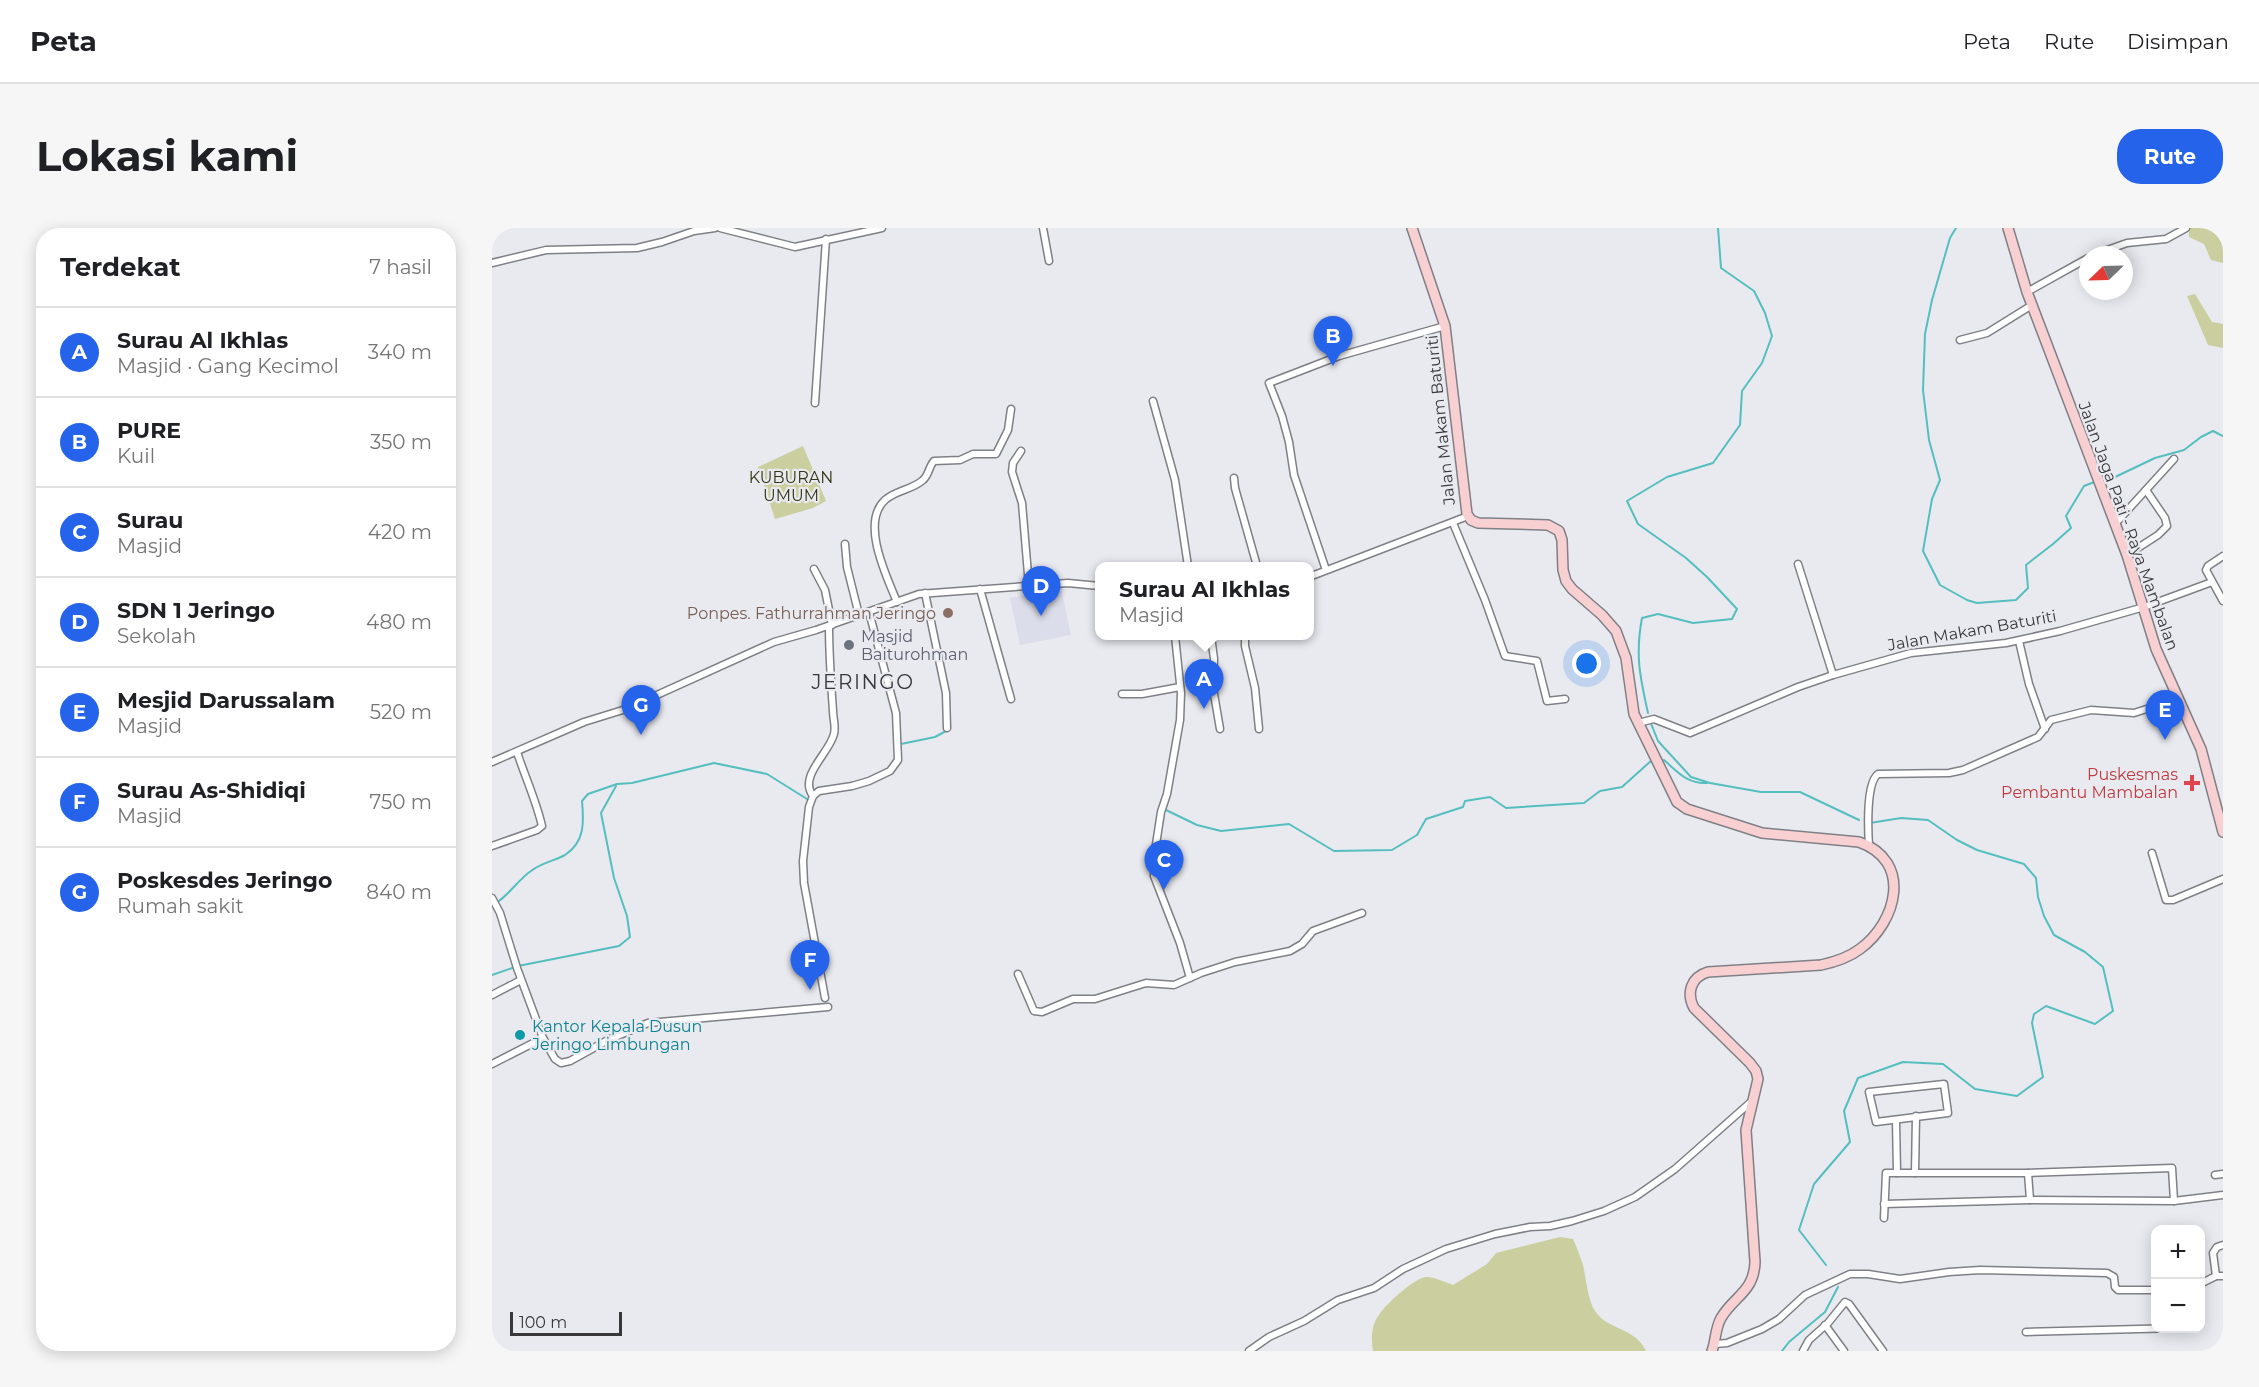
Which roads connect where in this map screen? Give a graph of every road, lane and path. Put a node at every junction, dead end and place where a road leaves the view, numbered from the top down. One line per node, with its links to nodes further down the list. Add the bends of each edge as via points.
1 (718, 228): 7 (street, via 795,247); 10 (street, via 637,248 546,250)
2 (882, 228): 7 (street)
3 (1043, 228): 9 (street)
4 (1412, 228): 14 (street, Jalan Makam Baturiti)
5 (2008, 228): 12 (street, Jalan Jaga Pati - Raya Mambalan)
6 (2187, 228): 8 (street, via 2166,239)
7 (826, 239): 17 (street)
8 (2118, 246)
9 (1049, 261)
10 (492, 263)
11 (2079, 263): 12 (street)
12 (2027, 292): 13 (street, Jalan Jaga Pati - Raya Mambalan)
13 (2032, 305): 15 (street, via 1987,333); 25 (street, Jalan Jaga Pati - Raya Mambalan)
14 (1445, 326): 23 (street, Jalan Makam Baturiti); 33 (street, via 1339,356 1269,383)
15 (1960, 340)
16 (1153, 401): 29 (street, via 1174,480)
17 (815, 403)
18 (1011, 409): 41 (street, via 1008,430 996,454 934,461 924,480 880,506 876,546)
19 (1021, 451): 36 (street, via 1012,472 1022,503)
20 (2174, 459): 22 (street)
21 (1234, 478): 30 (street)
22 (2146, 490): 25 (street); 27 (street, via 2167,526)
23 (1468, 516): 24 (street); 56 (street, Jalan Makam Baturiti, via 1478,523 1548,525 1559,531 1566,581 1611,624 1623,645)
24 (1453, 522): 33 (street); 54 (street, via 1505,656 1537,661 1547,701)
25 (2115, 524): 27 (street, Jalan Jaga Pati - Raya Mambalan)
26 (845, 544): 44 (street)
27 (2127, 555): 42 (street, Jalan Jaga Pati - Raya Mambalan)
28 (2223, 556): 35 (street, via 2207,568)
29 (1187, 562)
30 (1256, 562)
31 (1798, 564): 50 (street)
32 (814, 569): 45 (street, via 825,590)
33 (1326, 570): 34 (street)
34 (1314, 575)
35 (2212, 582): 40 (street); 42 (street, Jalan Makam Baturiti)
36 (1029, 586): 37 (street); 38 (street)
37 (1095, 586)
38 (980, 589): 39 (street); 53 (street)
39 (925, 593): 41 (street); 57 (street, via 946,693)
40 (2223, 601)
41 (897, 602): 43 (street)
42 (2144, 607): 49 (street, Jalan Makam Baturiti); 55 (street, Jalan Jaga Pati - Raya Mambalan, via 2156,649)
43 (869, 612): 44 (street); 63 (street, via 896,713 898,760 890,771 869,781 821,789)
44 (860, 615): 45 (street)
45 (830, 626): 61 (street, via 774,642 626,709 584,722); 63 (street, via 835,729 830,746 808,784)
46 (1175, 640): 51 (street)
47 (1212, 640): 58 (street, via 1213,688)
48 (1245, 640): 59 (street)
49 (2019, 641): 50 (street, Jalan Makam Baturiti, via 1926,651); 60 (street)
50 (1833, 675): 56 (street, Jalan Makam Baturiti, via 1690,733 1652,719)
51 (1180, 687): 52 (street); 72 (street, via 1179,734 1161,812 1154,876)
52 (1122, 694)
53 (1011, 699)
54 (1565, 699)
55 (2178, 699): 60 (street, via 2134,713 2091,710 2051,720); 64 (street, Jalan Jaga Pati - Raya Mambalan, via 2201,749)
56 (1638, 723): 66 (street, Jalan Makam Baturiti, via 1675,798 1684,807 1762,833 1853,840)
57 (947, 728)
58 (1220, 729)
59 (1258, 729)
60 (2045, 729): 66 (street, via 2038,737 1964,770 1877,775 1869,810)
61 (517, 752): 62 (street); 65 (street, via 542,826)
62 (492, 762)
63 (813, 796): 75 (street, via 806,821 804,872)
64 (2223, 832)
65 (492, 846)
66 (1869, 846): 79 (street, via 1888,864 1894,895 1883,924 1860,949 1821,965 1708,972 1698,976 1691,986 1695,1008 1756,1071 1758,1084)
67 (2152, 853): 68 (street, via 2166,900)
68 (2223, 879)
69 (492, 898): 73 (street)
70 (1362, 913): 72 (street, via 1313,931 1290,951 1253,957)
71 (1018, 974): 72 (street, via 1035,1011 1042,1012 1073,999 1095,999 1146,983 1174,985)
72 (1190, 978)
73 (521, 980): 74 (street); 77 (street)
74 (492, 995)
75 (825, 998)
76 (828, 1007): 77 (street, via 648,1023 561,1063)
77 (543, 1038): 78 (street)
78 (492, 1064)
79 (1753, 1100): 97 (street, via 1746,1130 1755,1268 1746,1292 1719,1323); 98 (street, via 1676,1170 1635,1197 1572,1221 1495,1234 1446,1249 1374,1288 1338,1300)
80 (1916, 1116): 81 (street); 81 (street, via 1948,1113 1944,1084 1869,1092 1876,1122); 83 (street)
81 (1896, 1120): 82 (street)
82 (1897, 1173): 83 (street); 88 (street, via 1886,1173)
83 (1915, 1173): 84 (street)
84 (2028, 1173): 86 (street); 87 (street, via 2172,1168)
85 (2223, 1195): 87 (street)
86 (2030, 1200): 87 (street); 88 (street)
87 (2174, 1201)
88 (1884, 1204): 89 (street)
89 (1884, 1218)
90 (2223, 1245): 91 (street, via 2213,1252)
91 (2219, 1276): 92 (street)
92 (2205, 1282)
93 (2151, 1290): 97 (street, via 2118,1290 2114,1275 2107,1273 1955,1271 1900,1279 1850,1274 1805,1295 1762,1329)
94 (1825, 1325): 99 (street); 100 (street); 101 (street, via 1847,1302)
95 (2151, 1330): 96 (street)
96 (2026, 1332)
97 (1714, 1347)
98 (1249, 1351)
99 (1803, 1351)
100 (1844, 1351)
101 (1883, 1351)

